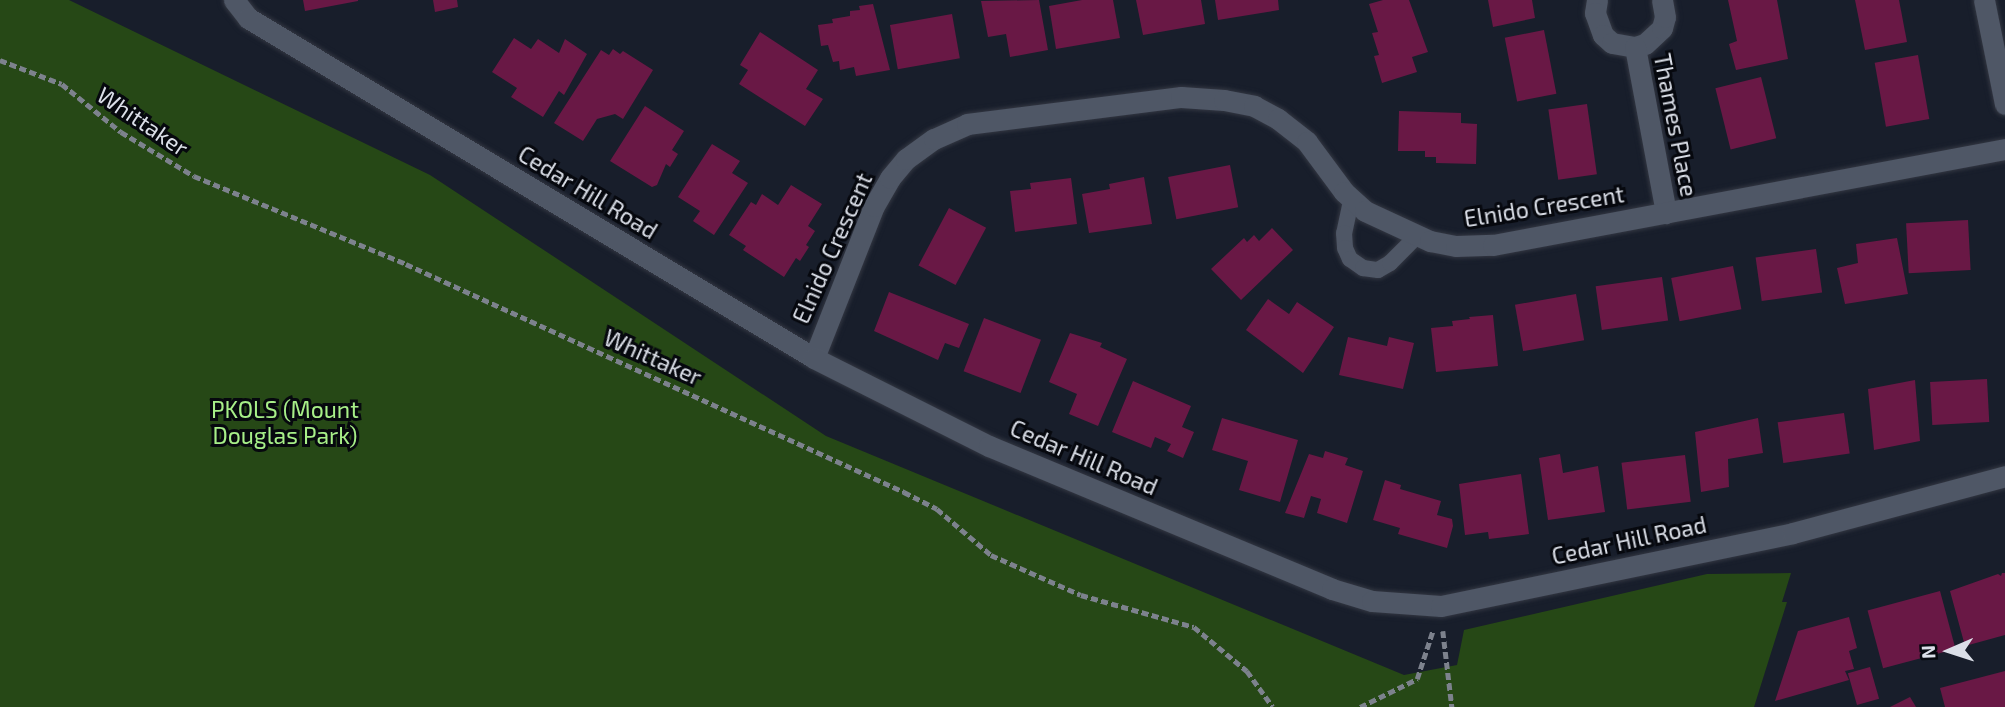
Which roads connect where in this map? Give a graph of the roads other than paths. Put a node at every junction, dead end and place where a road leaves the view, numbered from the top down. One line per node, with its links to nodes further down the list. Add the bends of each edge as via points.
1 (234, 0): 11 (street, Cedar Hill Road, via 248,18)
2 (1597, 0): 5 (street, Thames Place, via 1595,13 1603,35 1612,43)
3 (1662, 0): 5 (street, Thames Place, via 1662,28 1646,44)
4 (1983, 0): 6 (street)
5 (1634, 47): 9 (street, Thames Place)
6 (2005, 104)
7 (2005, 149): 9 (street, Elnido Crescent)
8 (1351, 201): 10 (street, Elnido Crescent); 10 (lane, via 1345,248 1350,259 1363,268 1378,270 1390,263); 11 (street, Elnido Crescent, via 1307,142 1254,106 1181,97 967,124 934,139 906,159 890,178 874,206)
9 (1666, 213): 10 (street, Elnido Crescent, via 1493,245 1456,246)
10 (1417, 236)
11 (814, 358): 12 (street, Cedar Hill Road, via 989,446 1332,589 1372,601 1441,606 1793,533)
12 (2005, 476)

